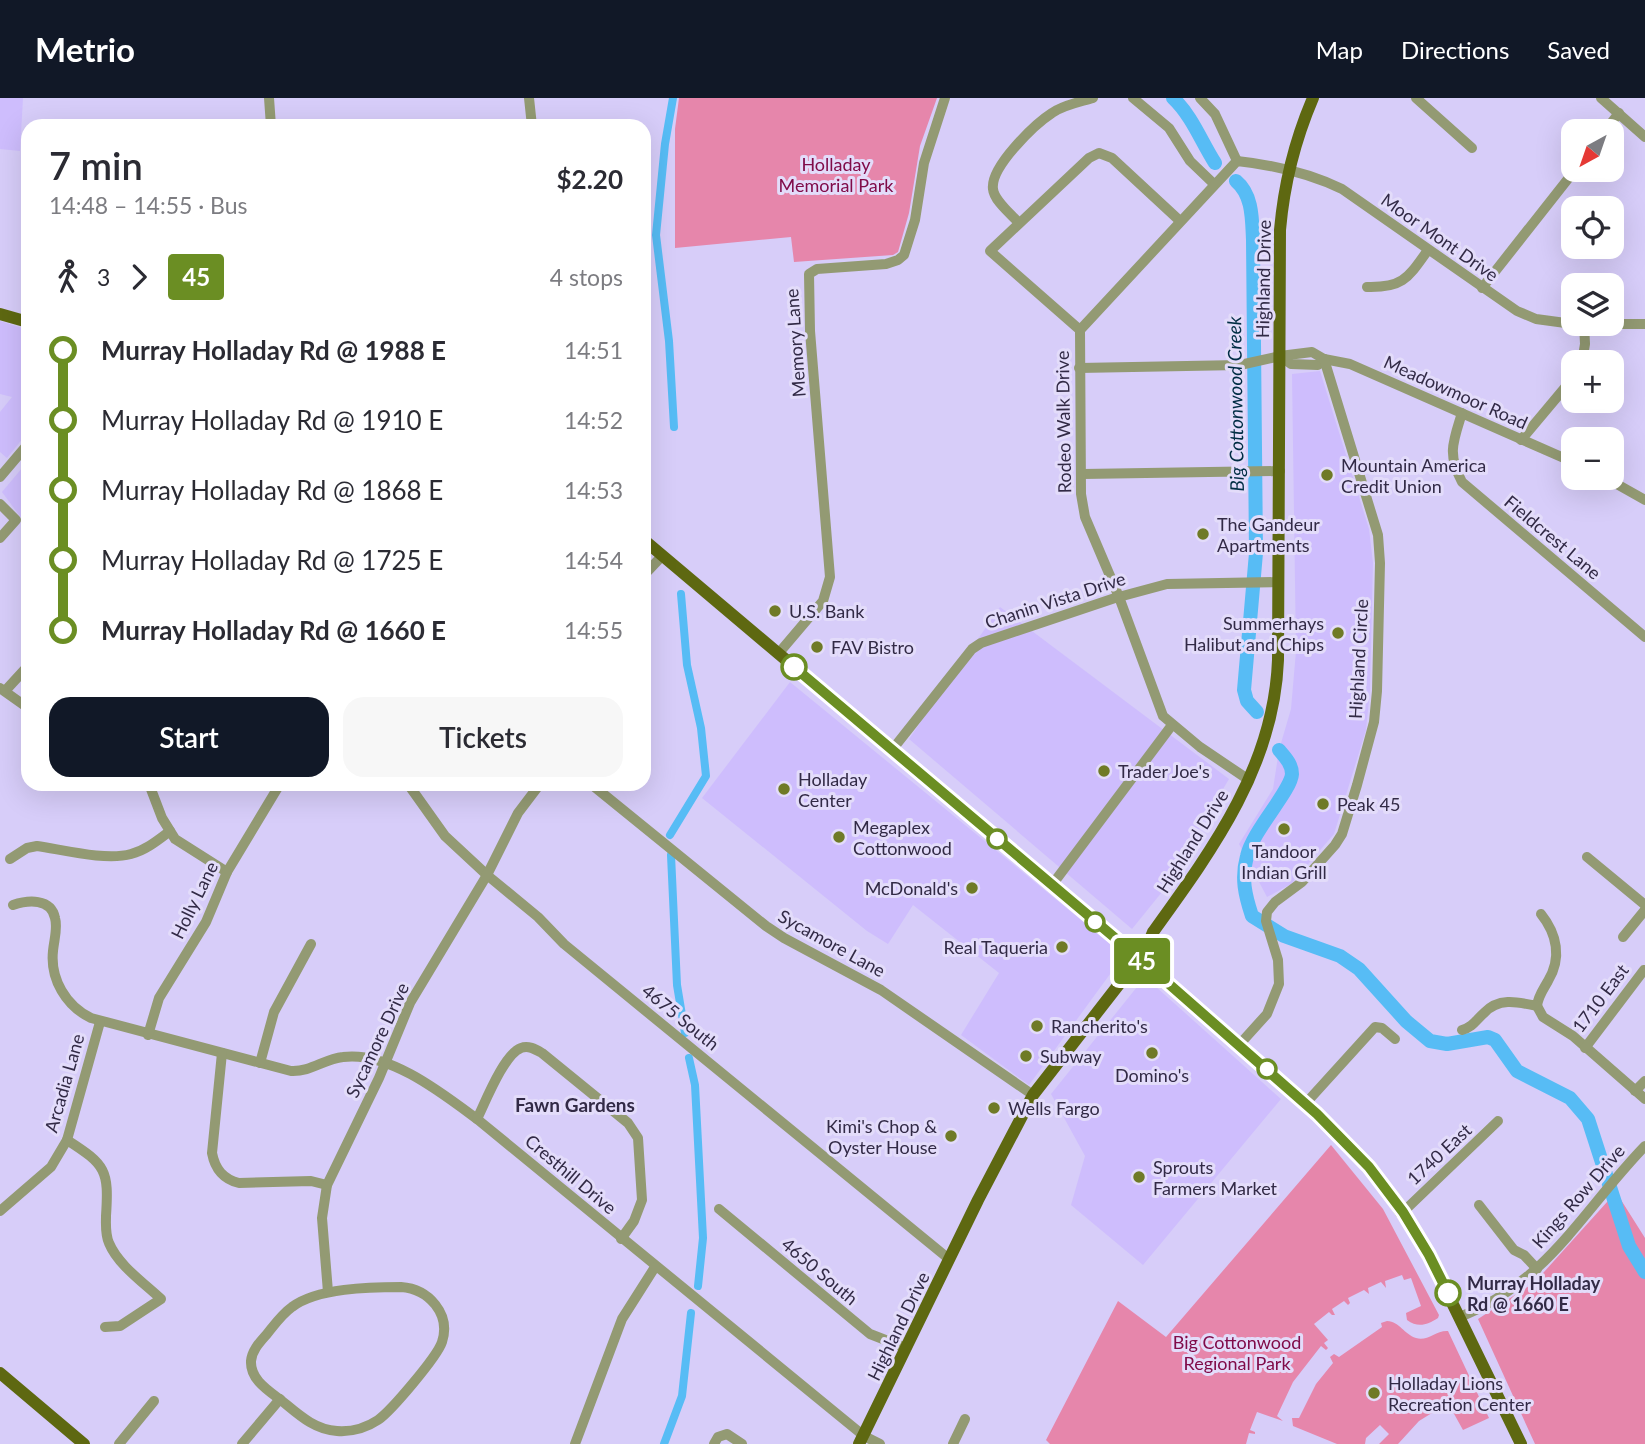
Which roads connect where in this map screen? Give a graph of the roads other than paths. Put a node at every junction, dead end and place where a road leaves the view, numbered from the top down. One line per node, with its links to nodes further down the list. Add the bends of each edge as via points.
1 (269, 98): 11 (street)
2 (529, 98): 12 (street)
3 (945, 98): 52 (street, Memory Lane, via 924,163 904,255 891,263 817,269 809,274 830,578 819,606)
4 (1093, 98): 21 (street, via 1058,109 1009,152 993,189)
5 (1133, 98): 19 (street, via 1169,128 1190,161)
6 (1200, 98): 16 (street, via 1215,114)
7 (1313, 98): 17 (main road, Highland Drive)
8 (1416, 98): 15 (street)
9 (1601, 98): 10 (street)
10 (1619, 113): 13 (street); 14 (street)
11 (270, 119)
12 (531, 119)
13 (1614, 119)
14 (1645, 137)
15 (1472, 148)
16 (1237, 162): 17 (street); 19 (street, Rodeo Walk Drive)
17 (1289, 170): 22 (street, Moor Mont Drive, via 1342,189); 31 (main road, Highland Drive, via 1280,230)
18 (1566, 182): 24 (street)
19 (1214, 184): 20 (street, Rodeo Walk Drive)
20 (1180, 221): 21 (street, via 1112,158 1099,153); 30 (street, Rodeo Walk Drive)
21 (1019, 223): 30 (street, via 990,251)
22 (1428, 250): 23 (street, via 1397,285); 24 (street, Moor Mont Drive)
23 (1367, 286)
24 (1482, 288): 27 (street, Moor Mont Drive, via 1517,311)
25 (0, 314): 26 (main road)
26 (21, 321)
27 (1561, 322)
28 (1624, 324): 29 (street, Moor Mont Drive)
29 (1645, 324)
30 (1080, 330): 33 (street, Rodeo Walk Drive)
31 (1280, 356): 32 (street, Meadowmoor Road, via 1312,352); 33 (street, Meadowmoor Road, via 1240,365); 39 (main road, Highland Drive)
32 (1324, 359): 35 (street, Meadowmoor Road, via 1350,364); 82 (street, Highland Circle, via 1378,536 1376,707 1342,834 1314,870 1270,907 1266,921 1280,973 1277,994)
33 (1079, 368): 40 (street, Rodeo Walk Drive)
34 (1561, 392): 36 (street)
35 (1462, 414): 36 (street, Meadowmoor Road); 51 (street, Fieldcrest Lane, via 1452,450 1462,482)
36 (1521, 440): 38 (street, Meadowmoor Road)
37 (21, 452): 41 (street)
38 (1561, 458)
39 (1280, 471): 40 (street); 49 (main road, Highland Drive)
40 (1083, 474): 50 (street, Rodeo Walk Drive, via 1085,517)
41 (0, 477)
42 (1624, 488): 43 (street)
43 (1645, 500)
44 (0, 504): 45 (street, via 16,520)
45 (0, 538)
46 (651, 546): 47 (main road)
47 (662, 556): 48 (street); 52 (main road)
48 (651, 568)
49 (1279, 582): 50 (street, Chanin Vista Drive, via 1167,584); 58 (main road, Highland Drive, via 1274,704)
50 (1119, 597): 56 (street, Rodeo Walk Drive, via 1160,711); 57 (street, Chanin Vista Drive, via 972,649)
51 (1645, 637)
52 (778, 654): 57 (main road)
53 (21, 672): 54 (street)
54 (2, 690): 55 (street)
55 (21, 703)
56 (1172, 725): 58 (street, Rodeo Walk Drive); 69 (street)
57 (892, 750): 69 (main road)
58 (1249, 780): 75 (main road, Highland Drive, via 1218,841)
59 (152, 791): 64 (street)
60 (276, 791): 67 (street, Holly Lane)
61 (413, 791): 68 (street, 4675 South, via 442,832)
62 (535, 791): 68 (street, Sycamore Drive, via 518,813)
63 (600, 791): 89 (street, Sycamore Lane, via 766,926 881,989)
64 (170, 831): 66 (street, via 130,854 37,846); 67 (street)
65 (1587, 856): 71 (street)
66 (10, 859)
67 (227, 872): 80 (street, Holly Lane, via 209,918 157,1002)
68 (487, 875): 86 (street, Sycamore Drive, via 410,1003); 102 (street, 4675 South, via 564,944)
69 (1052, 886): 75 (main road)
70 (13, 905): 78 (street, Cresthill Drive, via 37,901 52,910 56,922 52,963 58,985 77,1010)
71 (1645, 908): 73 (street)
72 (1541, 914): 77 (street, via 1553,934 1556,956)
73 (1623, 937)
74 (311, 944): 85 (street, via 274,1012)
75 (1138, 957): 82 (main road); 89 (main road, Highland Drive)
76 (1644, 970): 83 (street, 1710 East)
77 (1537, 1006): 79 (street, via 1502,1002); 83 (street, via 1543,1017)
78 (100, 1022): 80 (street, Cresthill Drive); 94 (street, Arcadia Lane)
79 (1462, 1030)
80 (148, 1035): 84 (street, Cresthill Drive)
81 (1395, 1039): 91 (street, via 1375,1027)
82 (1239, 1045): 91 (main road)
83 (1584, 1048): 88 (street)
84 (222, 1053): 85 (street, Cresthill Drive); 96 (street, via 212,1153 219,1172 239,1183 311,1181)
85 (260, 1063): 86 (street, Cresthill Drive, via 302,1071 348,1056)
86 (386, 1063): 92 (street, Cresthill Drive, via 434,1088); 96 (street, Sycamore Drive)
87 (1645, 1081): 88 (street)
88 (1635, 1091): 90 (street)
89 (1033, 1095): 102 (main road, Highland Drive)
90 (1645, 1099)
91 (1306, 1103): 100 (main road, via 1352,1149)
92 (477, 1119): 101 (street, Cresthill Drive); 101 (street, via 509,1058 528,1047 542,1053 628,1122 638,1138 643,1192 640,1208)
93 (1499, 1121): 100 (street, 1740 East)
94 (67, 1140): 97 (street, Arcadia Lane, via 51,1167); 107 (street, via 93,1158 104,1173 106,1235 111,1248 161,1299 120,1326)
95 (1644, 1149): 104 (street, Kings Row Drive)
96 (327, 1185): 105 (street, Sycamore Drive, via 322,1218)
97 (3, 1204)
98 (1479, 1205): 104 (street, Kings Row Drive, via 1514,1250)
99 (719, 1209): 108 (street, 4650 South, via 870,1334)
100 (1403, 1212): 106 (main road)
101 (621, 1239): 103 (street, Cresthill Drive)
102 (949, 1259): 108 (main road, Highland Drive)
103 (655, 1267): 113 (street, Cresthill Drive); 117 (street, via 622,1319)
104 (1537, 1269): 106 (street, Kings Row Drive, via 1511,1290)
105 (328, 1293): 110 (street, via 292,1307 253,1351 253,1373); 110 (street, via 395,1287 420,1291 441,1313 442,1343 383,1416 355,1430 330,1430 307,1421)
106 (1460, 1317): 122 (main road)
107 (105, 1327)
108 (906, 1348): 113 (main road, Highland Drive)
109 (0, 1373): 114 (main road)
110 (280, 1399): 116 (street)
111 (154, 1401): 115 (street)
112 (965, 1419): 121 (street)
113 (861, 1440): 120 (street, Cresthill Drive)
114 (84, 1444)
115 (119, 1444)
116 (242, 1444)
117 (575, 1444)
118 (714, 1444): 119 (street, via 722,1434 732,1435)
119 (741, 1444)
120 (880, 1444)
121 (953, 1444)
122 (1521, 1444)

